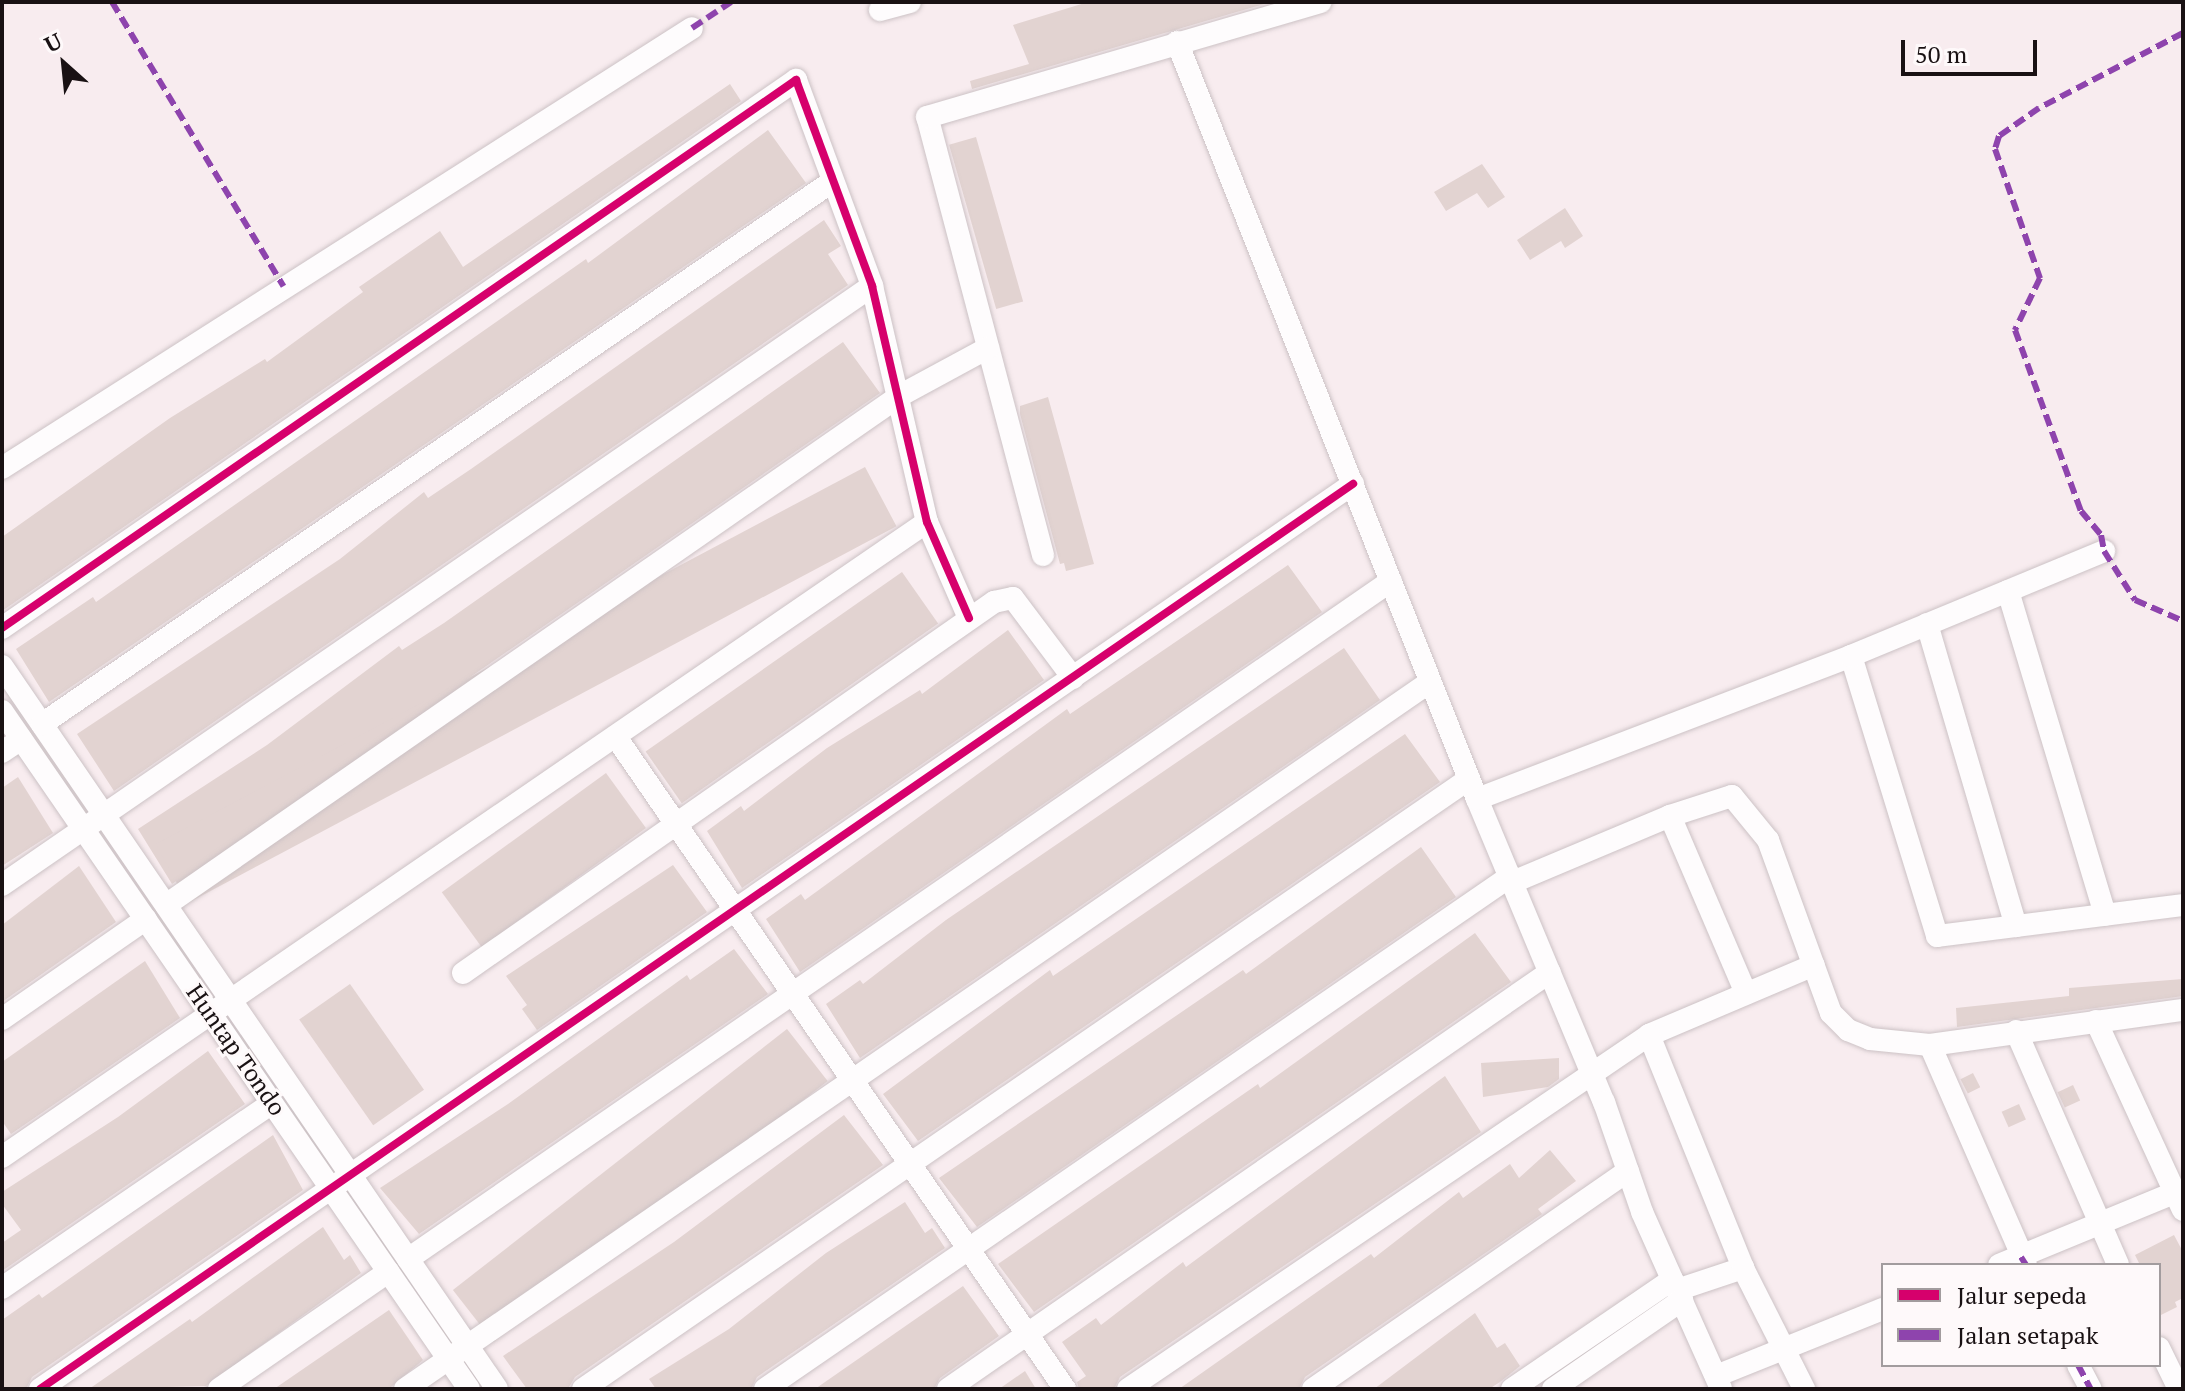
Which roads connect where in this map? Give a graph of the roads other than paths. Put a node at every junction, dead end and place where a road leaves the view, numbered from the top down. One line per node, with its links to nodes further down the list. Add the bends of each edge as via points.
1 (910, 2): 3 (street)
2 (1321, 2): 5 (street)
3 (880, 10)
4 (692, 28): 10 (street)
5 (1177, 42): 8 (street, via 927,117); 11 (street)
6 (833, 181): 7 (street); 19 (street, via 796,80); 25 (street)
7 (872, 286): 9 (street); 30 (street)
8 (988, 348): 9 (street); 14 (street)
9 (901, 395): 12 (street); 36 (street)
10 (2, 468)
11 (1353, 484): 15 (street); 22 (street)
12 (927, 522): 17 (street); 26 (street)
13 (2104, 551): 16 (street)
14 (1043, 555)
15 (1391, 581): 23 (street); 46 (street)
16 (2008, 591): 18 (street); 39 (street)
17 (969, 618): 22 (street, via 994,602 1013,598); 32 (street)
18 (1927, 624): 20 (street); 41 (street)
19 (2, 628)
20 (1851, 656): 29 (street); 41 (street, via 1937,936)
21 (2, 666): 25 (street)
22 (1073, 678): 38 (street)
23 (1430, 682): 29 (street); 56 (street)
24 (2, 711): 27 (street, Huntap Tondo)
25 (42, 724): 30 (street)
26 (616, 737): 32 (street); 47 (street)
27 (21, 739): 28 (street); 33 (street, Huntap Tondo)
28 (2, 752)
29 (1473, 789): 34 (street); 60 (street)
30 (104, 815): 33 (street); 36 (street)
31 (1670, 816): 34 (street); 42 (street, via 1732,796 1745,806 1768,840); 45 (street)
32 (676, 824): 38 (street); 44 (street)
33 (84, 829): 35 (street); 40 (street, Huntap Tondo)
34 (1512, 879): 43 (street); 66 (street)
35 (2, 885)
36 (166, 905): 47 (street)
37 (2183, 905): 39 (street)
38 (736, 910): 46 (street); 62 (street)
39 (2105, 915): 41 (street)
40 (146, 919): 49 (street, Huntap Tondo); 50 (street)
41 (2016, 926)
42 (1814, 965): 45 (street); 54 (street, via 1831,1013 1848,1030 1870,1039)
43 (1550, 972): 55 (street); 75 (street)
44 (463, 973)
45 (1746, 993): 53 (street)
46 (793, 994): 56 (street); 67 (street)
47 (231, 1000): 49 (street); 62 (street)
48 (2183, 1010): 51 (street)
49 (211, 1014): 57 (street, Huntap Tondo); 58 (street)
50 (2, 1019)
51 (2096, 1021): 52 (street); 59 (street)
52 (2016, 1031): 54 (street); 65 (street)
53 (1649, 1035): 55 (street); 70 (street)
54 (1930, 1045): 68 (street)
55 (1591, 1070): 61 (street); 91 (street)
56 (853, 1080): 60 (street); 76 (street)
57 (272, 1103): 63 (street, Huntap Tondo); 72 (street)
58 (2, 1157)
59 (2174, 1162): 64 (street)
60 (910, 1164): 66 (street); 87 (street)
61 (1628, 1171): 73 (street); 92 (street)
62 (351, 1175): 63 (street); 67 (street)
63 (331, 1189): 71 (street, Huntap Tondo); 82 (street)
64 (2178, 1202): 65 (street)
65 (2099, 1226): 68 (street); 69 (street)
66 (969, 1249): 75 (street); 88 (street)
67 (408, 1259): 76 (street)
68 (2024, 1261)
69 (2117, 1263)
70 (1743, 1268): 73 (street); 77 (street)
71 (388, 1272): 79 (street, Huntap Tondo); 83 (street)
72 (2, 1288)
73 (1677, 1290): 81 (street); 93 (street); 94 (street)
74 (1881, 1310): 77 (street)
75 (1027, 1334): 89 (street); 90 (street)
76 (467, 1346): 79 (street); 86 (street)
77 (1787, 1346): 81 (street); 95 (street)
78 (2161, 1352): 97 (street)
79 (448, 1359): 84 (street); 85 (street, Huntap Tondo)
80 (2079, 1367): 96 (street)
81 (1719, 1382)
82 (40, 1389)
83 (219, 1389)
84 (405, 1389)
85 (469, 1389)
86 (497, 1389)
87 (583, 1389)
88 (765, 1389)
89 (948, 1389)
90 (1065, 1389)
91 (1128, 1389)
92 (1313, 1389)
93 (1512, 1389)
94 (1553, 1389)
95 (1804, 1389)
96 (2091, 1389)
97 (2179, 1389)

